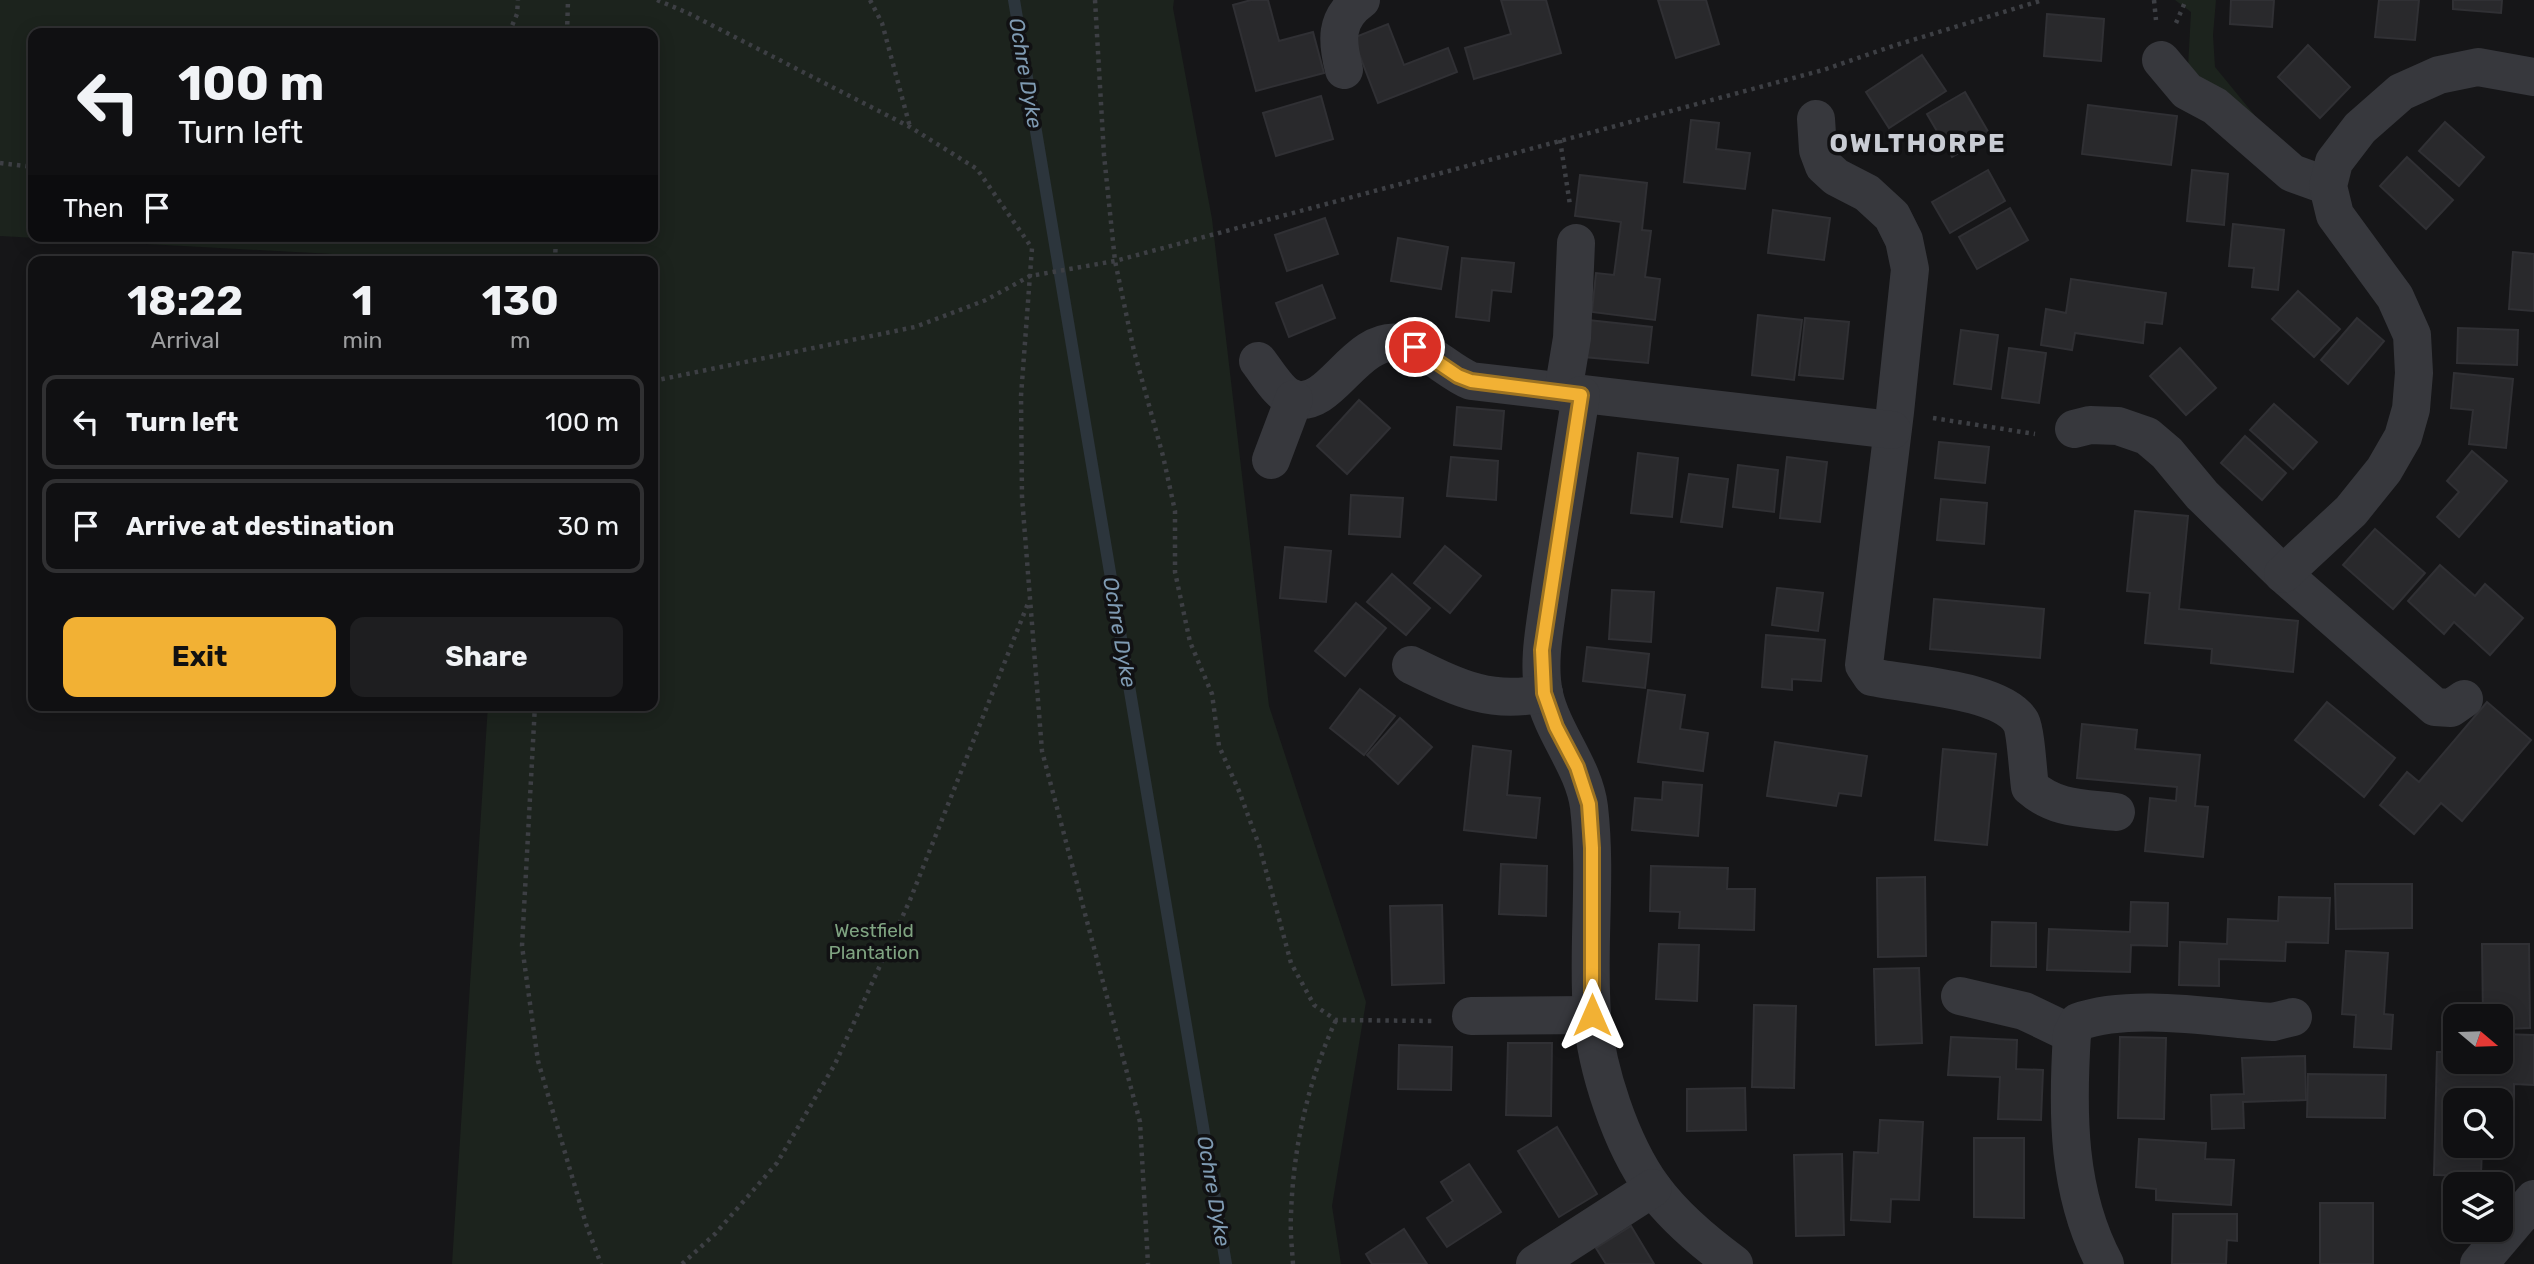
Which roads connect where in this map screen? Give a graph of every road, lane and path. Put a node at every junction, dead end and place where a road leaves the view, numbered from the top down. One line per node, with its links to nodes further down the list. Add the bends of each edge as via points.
1 (518, 0): 8 (path)
2 (568, 0): 9 (path)
3 (657, 0): 14 (path)
4 (870, 0): 14 (path, via 882,23)
5 (1096, 0): 20 (path)
6 (1361, 0): 11 (street, via 1349,9 1340,28)
7 (2043, 0): 15 (path, via 1823,70)
8 (511, 28)
9 (566, 28)
10 (2161, 60): 18 (street, via 2187,91 2215,106 2292,173)
11 (1344, 70)
12 (2534, 77): 18 (street, via 2478,67 2439,75 2401,92 2360,128 2334,162)
13 (1816, 119): 26 (street, via 1824,166 1867,193 1892,216 1905,240 1910,269)
14 (911, 127): 21 (path, via 977,169 1032,248)
15 (1560, 141): 19 (path); 20 (path)
16 (0, 163): 17 (path)
17 (28, 166)
18 (2328, 186): 29 (street, via 2335,215 2395,297 2412,335 2411,410 2403,437 2384,470 2351,511)
19 (1576, 243): 24 (street)
20 (1115, 261): 21 (path); 40 (path, via 1175,511 1177,584 1190,642 1213,694 1219,746 1259,845 1292,963 1314,1005)
21 (1030, 276): 23 (path, via 986,300 915,327); 30 (path, via 1021,396)
22 (1258, 361): 25 (street)
23 (658, 380)
24 (1572, 393): 25 (street, via 1471,381 1399,342 1362,353 1324,390 1310,399); 26 (street); 32 (street, via 1542,650)
25 (1294, 399): 28 (street)
26 (1893, 421): 27 (path, via 2038,434); 35 (street, via 1864,665 1872,677 1984,696 2003,705 2021,723 2030,788 2062,806)
27 (2074, 429): 29 (street, via 2118,426 2147,436)
28 (1271, 460)
29 (2283, 574): 33 (street, via 2435,707 2451,708)
30 (1030, 600): 46 (path, via 910,900 835,1064 776,1163 715,1234); 47 (path, via 1042,751 1140,1122)
31 (1411, 665): 32 (street, via 1458,688 1490,697 1519,699)
32 (1544, 693): 37 (street, via 1589,804)
33 (2464, 699)
34 (535, 711): 45 (path, via 522,946 538,1060)
35 (2116, 812)
36 (1960, 996): 41 (street, via 2024,1011)
37 (1592, 1015): 38 (street); 42 (street, via 1602,1076 1623,1132)
38 (1471, 1016): 40 (path, via 1450,1021)
39 (2293, 1017): 41 (street, via 2273,1022 2129,1012 2078,1022)
40 (1336, 1020): 48 (path, via 1320,1056 1300,1128 1290,1216)
41 (2072, 1034): 44 (street, via 2069,1135 2080,1204)
42 (1653, 1188): 49 (street); 50 (street, via 1695,1235)
43 (2534, 1199): 51 (street)
44 (2100, 1263)
45 (601, 1264)
46 (682, 1264)
47 (1148, 1264)
48 (1293, 1264)
49 (1535, 1264)
50 (1734, 1264)
51 (2479, 1264)

